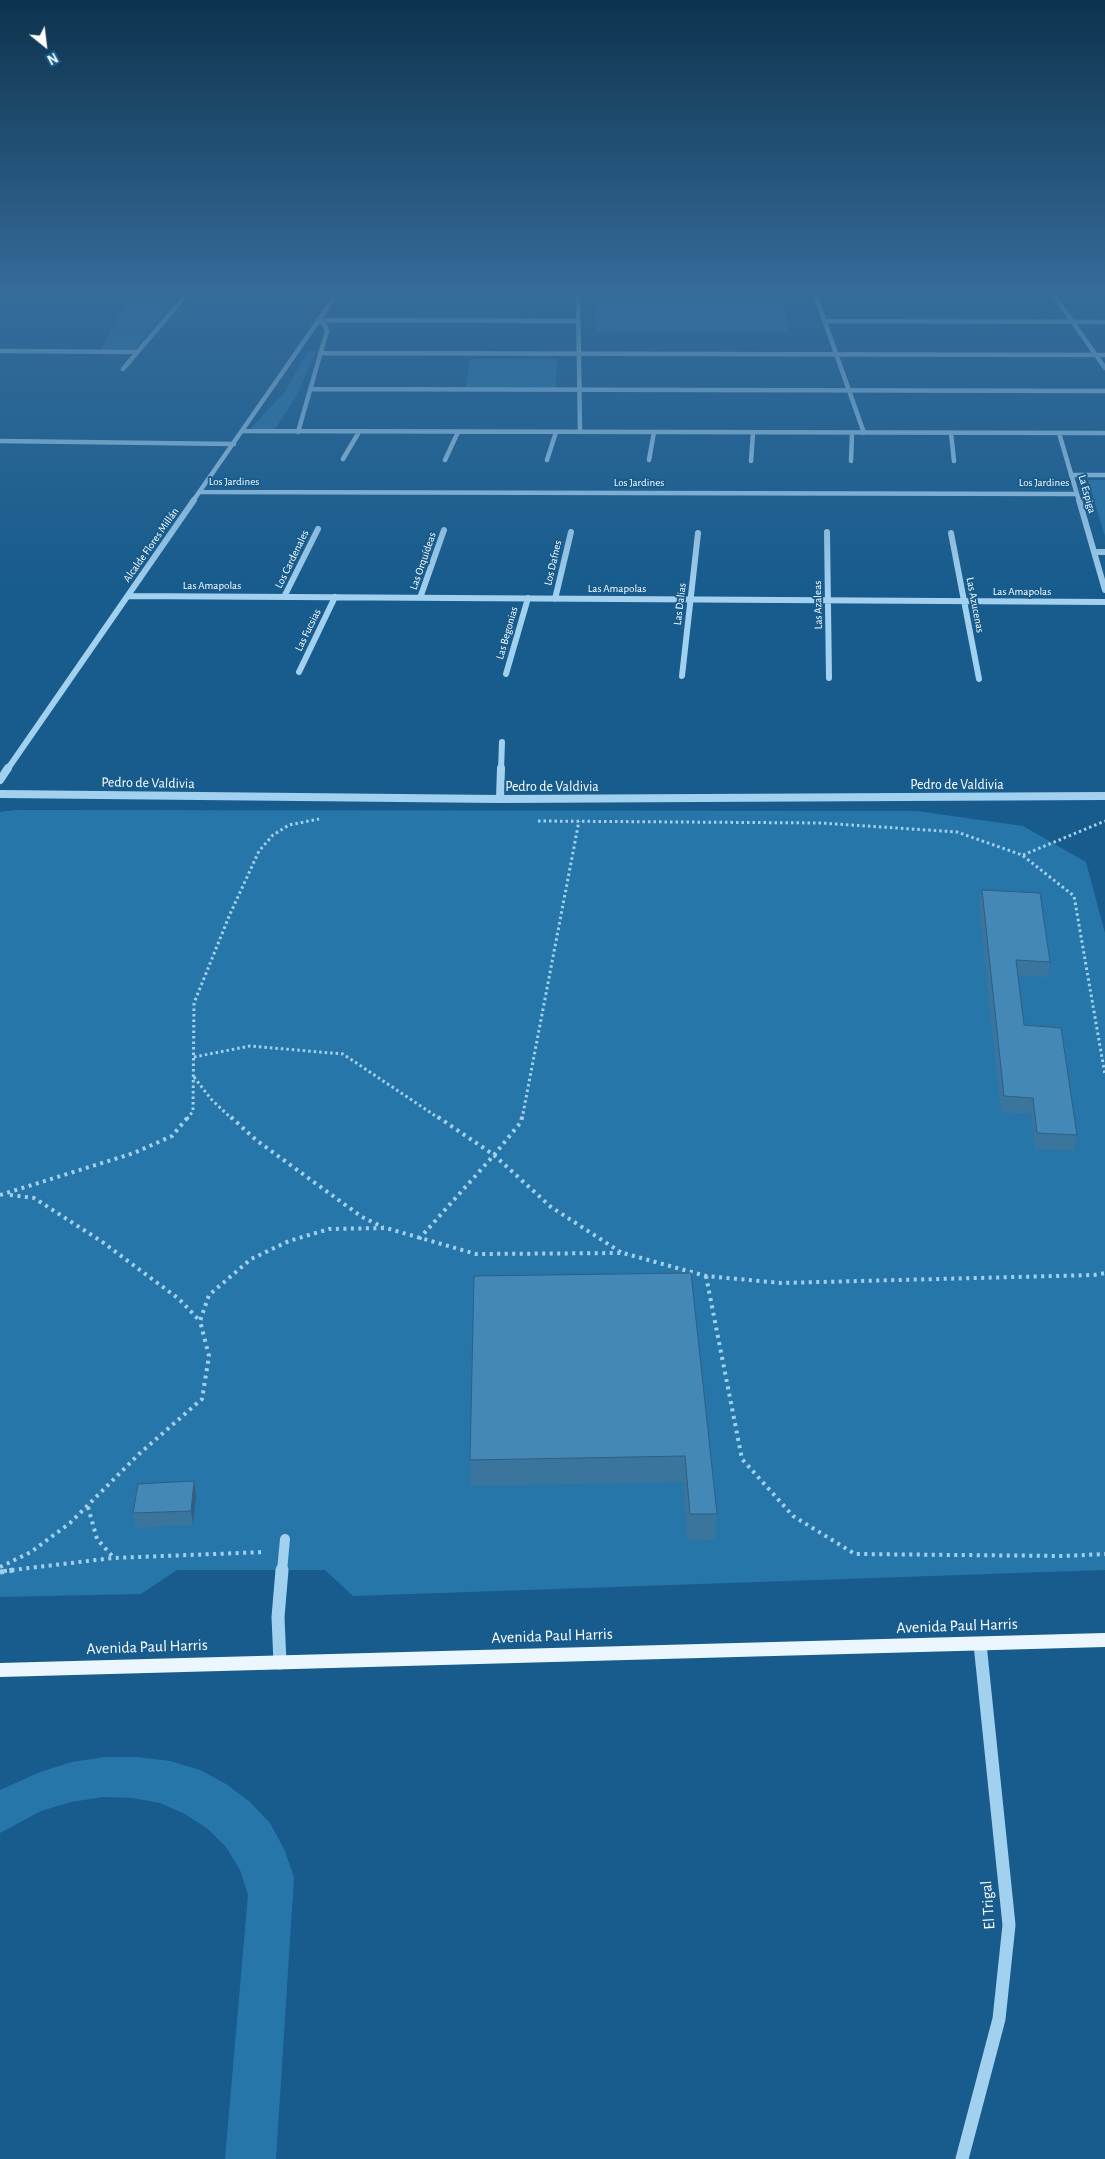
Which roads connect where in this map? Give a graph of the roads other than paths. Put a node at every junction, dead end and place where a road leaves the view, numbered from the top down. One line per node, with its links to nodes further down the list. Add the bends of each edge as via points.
1 (267, 395): 5 (street, Alcalde Flores Millán)
2 (308, 395): 6 (street)
3 (579, 395): 10 (street)
4 (851, 395): 14 (street)
5 (243, 431): 6 (street); 19 (street, Alcalde Flores Millán)
6 (298, 432): 7 (street)
7 (359, 432): 8 (street); 20 (street)
8 (458, 432): 9 (street); 21 (street)
9 (556, 432): 10 (street); 22 (street)
10 (580, 432): 11 (street)
11 (654, 432): 12 (street); 23 (street)
12 (752, 433): 13 (street); 24 (street)
13 (852, 433): 14 (street); 25 (street)
14 (864, 433): 15 (street)
15 (951, 433): 16 (street); 26 (street)
16 (1059, 433): 17 (street); 27 (street, La Espiga)
17 (1105, 433)
18 (0, 441): 19 (street)
19 (234, 444): 29 (street, Alcalde Flores Millán)
20 (343, 459)
21 (445, 460)
22 (547, 460)
23 (650, 460)
24 (751, 461)
25 (851, 461)
26 (954, 461)
27 (1071, 475): 28 (street); 30 (street, La Espiga)
28 (1105, 475)
29 (201, 492): 30 (street, Los Jardines); 40 (street, Alcalde Flores Millán)
30 (1077, 494): 37 (street, La Espiga)
31 (318, 529): 41 (street, Los Cardenales)
32 (444, 530): 43 (street, Las Orquídeas)
33 (571, 532): 45 (street, Los Dafnes)
34 (827, 532): 47 (street, Las Azaleas)
35 (698, 533): 46 (street, Las Dalias)
36 (951, 533): 48 (street, Las Azucenas)
37 (1094, 552): 38 (street); 39 (street, La Espiga)
38 (1105, 552)
39 (1105, 590)
40 (128, 596): 41 (street, Las Amapolas); 56 (street, Alcalde Flores Millán)
41 (284, 597): 42 (street, Las Amapolas)
42 (335, 597): 43 (street, Las Amapolas); 50 (street, Las Fucsias)
43 (420, 598): 44 (street, Las Amapolas)
44 (528, 598): 45 (street, Las Amapolas); 51 (street, Las Begonias)
45 (555, 598): 46 (street, Las Amapolas)
46 (690, 600): 47 (street, Las Amapolas); 52 (street, Las Dalias)
47 (828, 600): 48 (street, Las Amapolas); 53 (street, Las Azaleas)
48 (964, 601): 49 (street, Las Amapolas); 54 (street, Las Azucenas)
49 (1105, 602)
50 (299, 672)
51 (506, 674)
52 (682, 676)
53 (829, 678)
54 (979, 680)
55 (502, 742): 59 (street)
56 (0, 780)
57 (0, 794): 59 (street, Pedro de Valdivia)
58 (1105, 796): 59 (street, Pedro de Valdivia)
59 (500, 799)
60 (285, 1539): 63 (street, via 278,1618)
61 (1105, 1640): 62 (main road, Avenida Paul Harris)
62 (980, 1644): 63 (main road, Avenida Paul Harris); 65 (street, El Trigal, via 1009,1925 999,2020)
63 (280, 1662): 64 (main road, Avenida Paul Harris)
64 (0, 1670)
65 (962, 2159)

